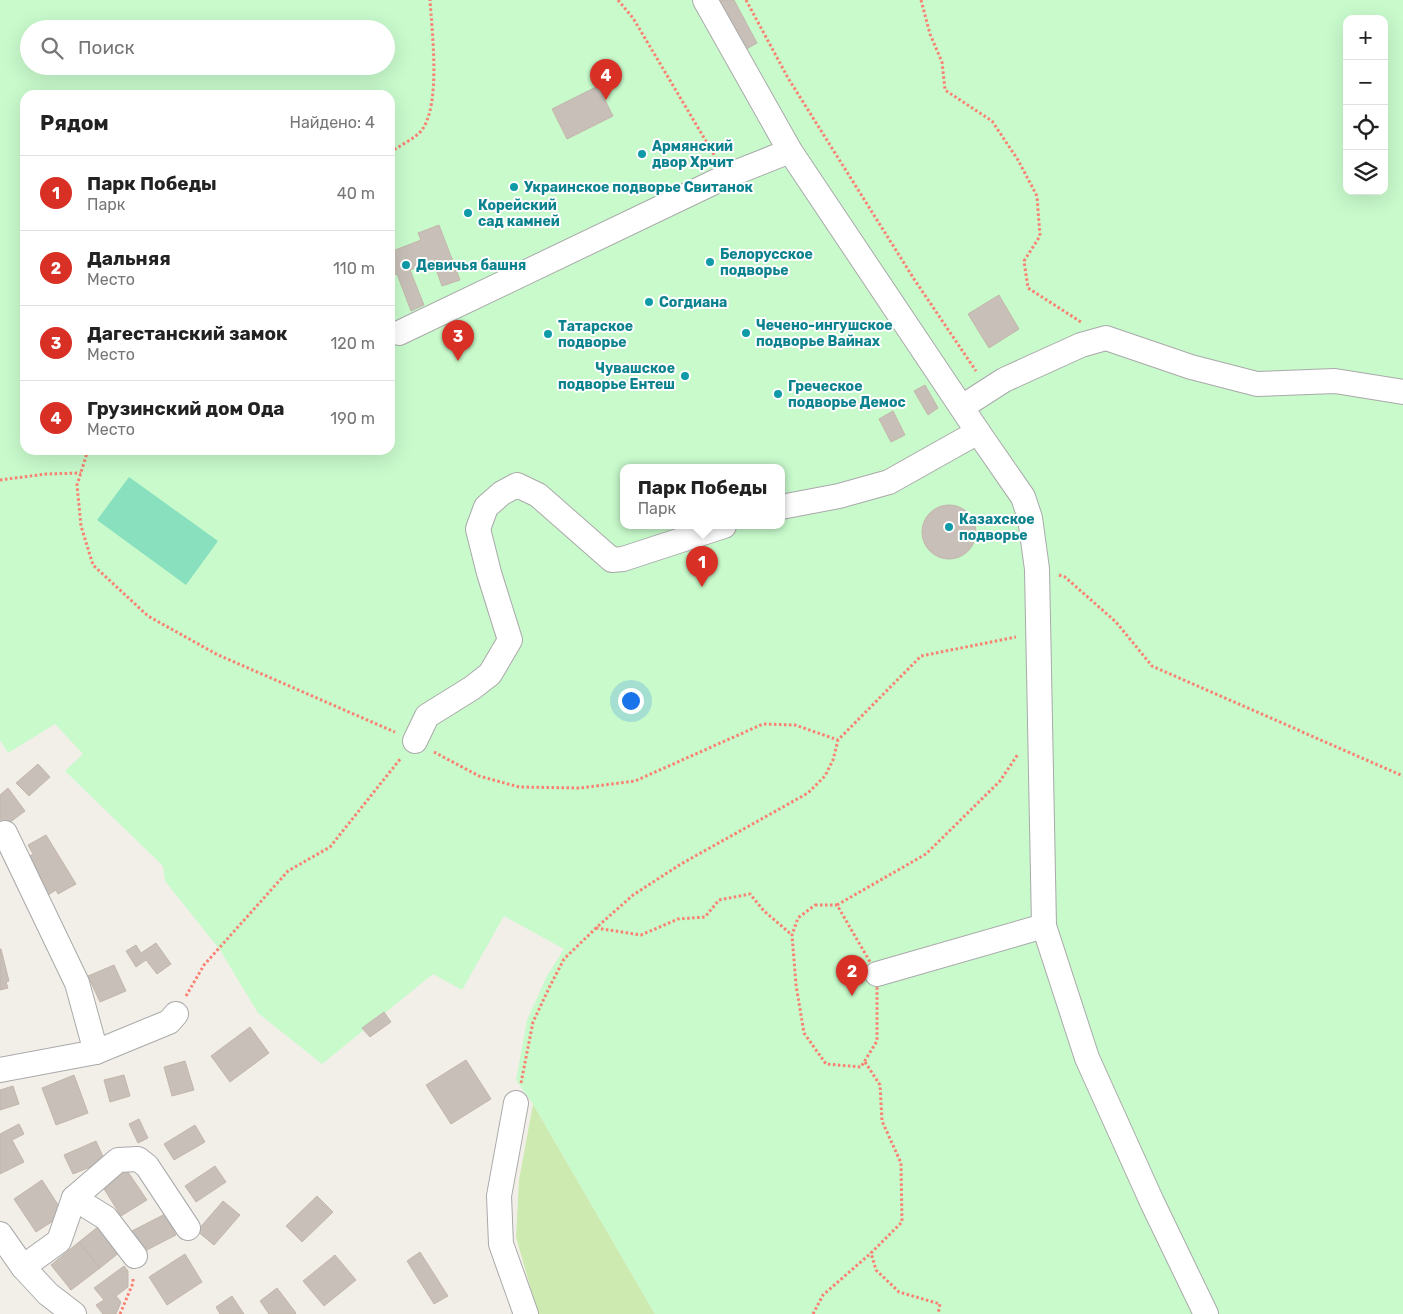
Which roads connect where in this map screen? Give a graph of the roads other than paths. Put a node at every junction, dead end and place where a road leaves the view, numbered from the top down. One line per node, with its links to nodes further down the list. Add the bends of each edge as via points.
1 (706, 0): 2 (street)
2 (790, 151): 3 (street, via 727,176); 5 (street)
3 (399, 332)
4 (1403, 392): 5 (street, via 1335,381 1257,384 1106,338 1081,345 1004,380)
5 (962, 407): 6 (street)
6 (978, 432): 7 (street, via 889,482); 11 (street, via 1023,497 1030,518 1037,569)
7 (785, 506)
8 (715, 529): 9 (street, via 612,560 538,495 518,486 502,493 486,507 478,529 510,640 490,674 427,716)
9 (414, 741)
10 (5, 833): 14 (street, via 77,983)
11 (1044, 926): 12 (street); 24 (street, via 1087,1058)
12 (877, 974)
13 (176, 1014): 14 (street, via 169,1022)
14 (96, 1052): 15 (street)
15 (0, 1070)
16 (516, 1103): 23 (street, via 500,1196 501,1244)
17 (74, 1198): 18 (street, via 118,1160 138,1159 147,1166); 20 (street, via 106,1218); 21 (street, via 58,1241)
18 (188, 1228)
19 (0, 1234): 21 (street)
20 (134, 1256)
21 (23, 1268): 22 (street, via 48,1294)
22 (74, 1314)
23 (526, 1314)
24 (1206, 1314)

